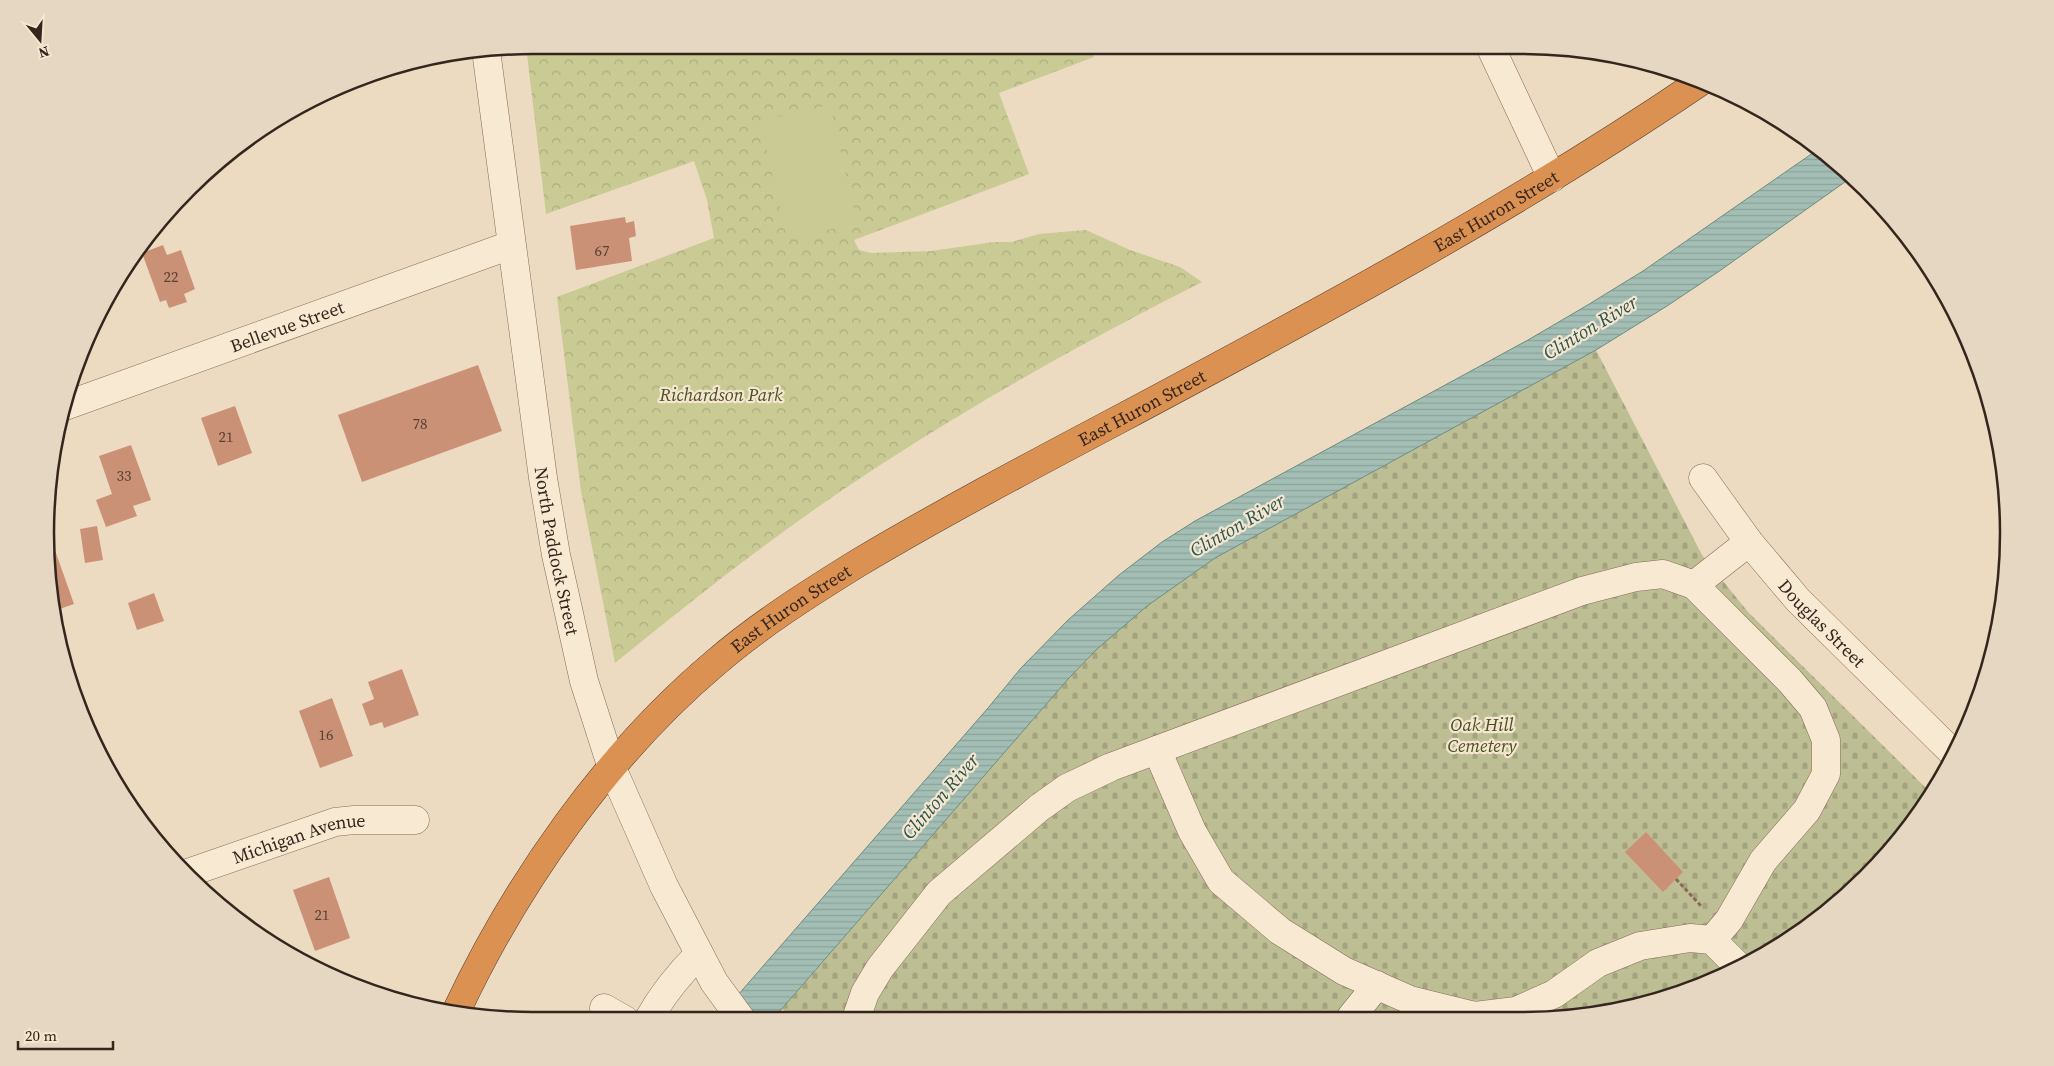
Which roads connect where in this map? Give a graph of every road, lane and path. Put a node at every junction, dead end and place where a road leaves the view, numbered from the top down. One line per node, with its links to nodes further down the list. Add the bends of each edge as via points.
1 (1494, 54): 4 (street)
2 (487, 56): 5 (street, North Paddock Street)
3 (1694, 86): 4 (highway, East Huron Street)
4 (1552, 178): 12 (highway, East Huron Street, via 1370,285 918,527 808,594 714,664)
5 (511, 245): 6 (street, Bellevue Street); 12 (street, North Paddock Street, via 556,556 584,682)
6 (72, 404)
7 (1703, 478): 8 (street, Douglas Street)
8 (1749, 542): 9 (street); 10 (street, Douglas Street, via 1798,600)
9 (1694, 585): 11 (street, via 1663,574 1636,577 1582,591); 16 (street, via 1813,708 1826,740 1826,774 1807,810 1763,861 1729,920)
10 (1949, 749)
11 (1157, 750): 19 (street, via 1192,832 1221,881 1280,931 1344,971); 23 (street, via 1067,788 939,893 880,968)
12 (612, 768): 17 (street, North Paddock Street, via 664,886); 20 (highway, East Huron Street, via 520,895)
13 (415, 820): 14 (street, Michigan Avenue, via 335,822)
14 (193, 871)
15 (1676, 879): 16 (path)
16 (1717, 934): 18 (street); 26 (street, via 1640,946 1598,962 1554,994)
17 (699, 954): 21 (street, via 678,975); 22 (street, North Paddock Street)
18 (1735, 962)
19 (1377, 985): 24 (street); 25 (street, via 1410,1000)
20 (459, 1006)
21 (653, 1012)
22 (736, 1012)
23 (858, 1012)
24 (1356, 1012)
25 (1459, 1012)
26 (1508, 1012)

